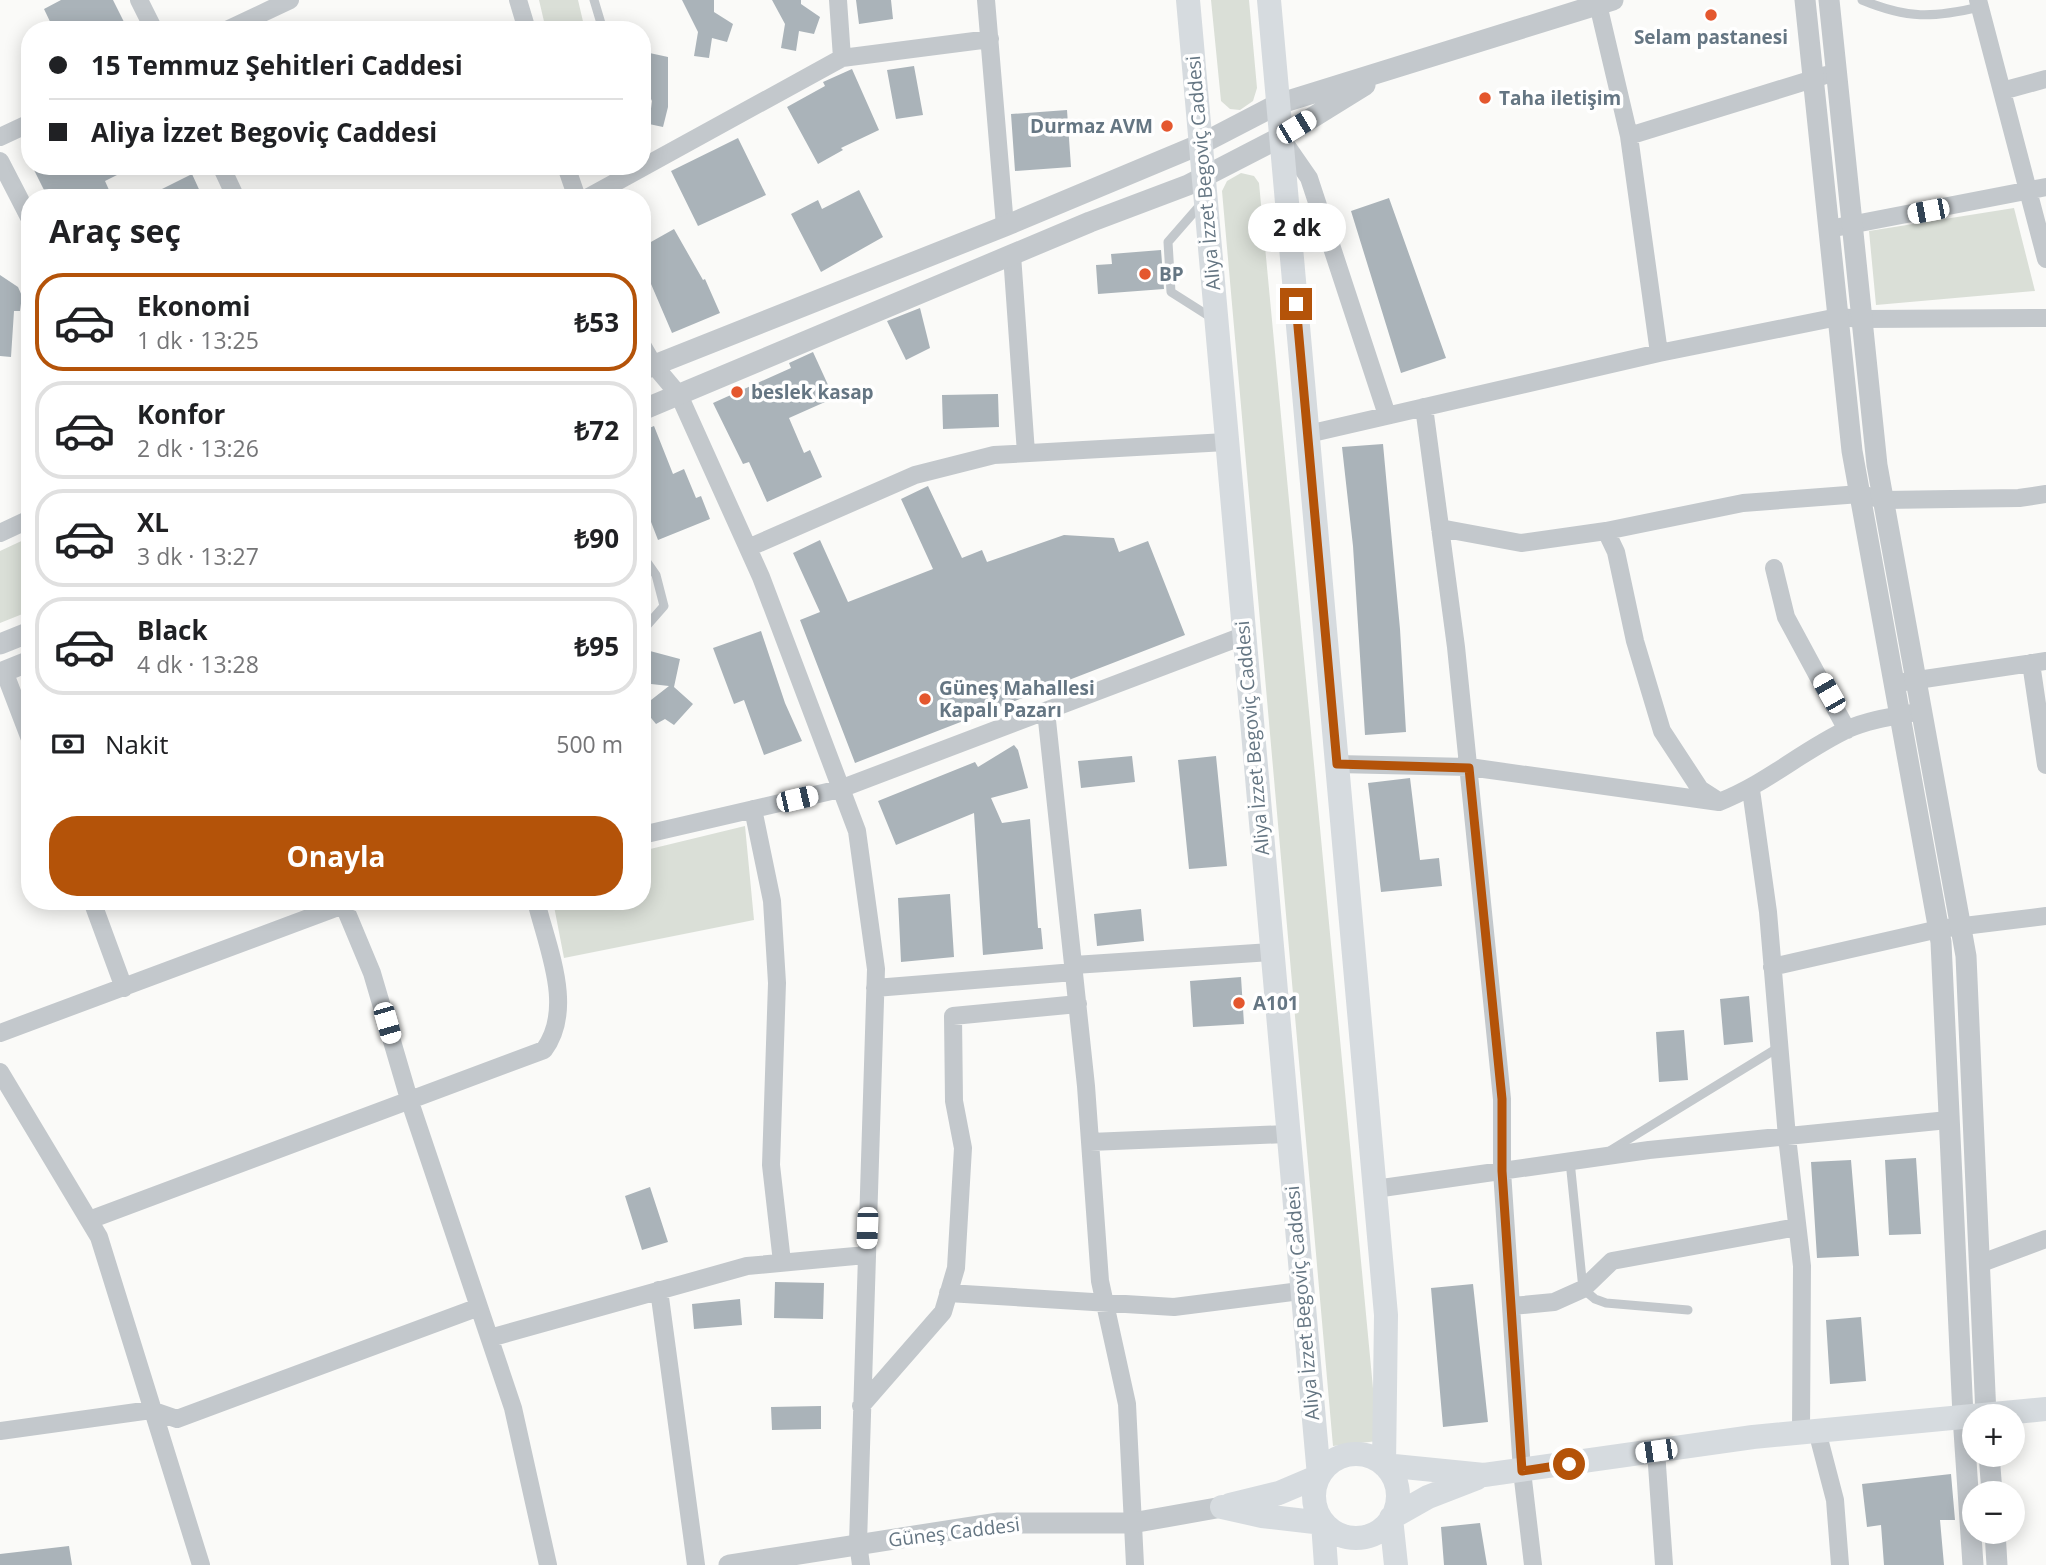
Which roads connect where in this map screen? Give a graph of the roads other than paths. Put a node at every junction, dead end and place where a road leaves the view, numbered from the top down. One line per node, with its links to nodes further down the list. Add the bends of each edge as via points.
1 (139, 0): 14 (street)
2 (290, 0): 15 (street)
3 (518, 0): 16 (street)
4 (594, 0): 17 (lane)
5 (838, 0): 19 (street)
6 (986, 0): 18 (street)
7 (1188, 0): 30 (main road, Aliya İzzet Begoviç Caddesi)
8 (1269, 0): 25 (main road)
9 (1805, 0): 22 (street)
10 (1829, 0): 21 (street)
11 (1862, 0): 13 (lane, via 1911,16 1939,17)
12 (1603, 2): 20 (street); 27 (street)
13 (1979, 3): 24 (street)
14 (150, 21)
15 (246, 21)
16 (524, 21)
17 (600, 21)
18 (990, 39): 19 (street); 39 (street)
19 (842, 58): 32 (street)
20 (1388, 71): 25 (street); 29 (street)
21 (1837, 72): 22 (street); 38 (street)
22 (1813, 78): 27 (street); 40 (street)
23 (2046, 79): 24 (street)
24 (2002, 91): 36 (street)
25 (1278, 104): 29 (main road); 30 (street)
26 (21, 127): 28 (street)
27 (1629, 136): 47 (street)
28 (0, 137)
29 (1281, 137): 34 (street); 53 (street, via 1309,177); 54 (main road)
30 (1200, 144): 34 (main road, Aliya İzzet Begoviç Caddesi); 39 (street)
31 (0, 161): 37 (street)
32 (651, 161)
33 (626, 175): 35 (street)
34 (1204, 188): 41 (street); 46 (main road, Aliya İzzet Begoviç Caddesi); 46 (lane, via 1168,242 1171,292)
35 (602, 189)
36 (2037, 189): 38 (street); 42 (street)
37 (21, 202)
38 (1853, 225): 40 (street); 45 (street)
39 (1005, 226): 48 (street)
40 (1829, 229): 43 (street)
41 (1012, 255): 50 (street); 56 (street)
42 (2046, 259)
43 (1838, 317): 45 (street); 47 (street); 57 (street)
44 (2046, 318): 45 (street)
45 (1863, 319): 59 (street, via 1877,465)
46 (1216, 320): 55 (main road, Aliya İzzet Begoviç Caddesi)
47 (1659, 353): 52 (street)
48 (651, 366)
49 (651, 370): 50 (street)
50 (679, 395): 51 (street); 64 (street)
51 (651, 406)
52 (1424, 407): 53 (street); 61 (street)
53 (1387, 415): 54 (street)
54 (1308, 434): 82 (main road)
55 (1226, 442): 56 (street); 69 (main road, Aliya İzzet Begoviç Caddesi)
56 (1026, 453): 64 (street, via 915,475)
57 (1860, 494): 59 (street); 62 (street, via 1743,503); 75 (street)
58 (2046, 494): 59 (street)
59 (1885, 500): 74 (street)
60 (21, 523): 63 (street)
61 (1440, 528): 62 (street, via 1521,543); 83 (street)
62 (1606, 531): 86 (street, via 1616,552 1635,641 1662,731 1700,789)
63 (0, 533)
64 (748, 548): 84 (street)
65 (651, 568): 67 (lane, via 664,606)
66 (1773, 568): 80 (street, via 1786,617)
67 (651, 621)
68 (21, 636): 70 (street)
69 (1243, 636): 76 (street); 96 (main road, Aliya İzzet Begoviç Caddesi)
70 (0, 644)
71 (2038, 662): 74 (street); 81 (street)
72 (21, 665): 73 (street)
73 (2, 672): 79 (street)
74 (1916, 680): 75 (street); 77 (street)
75 (1894, 683): 78 (street)
76 (1046, 711): 84 (street); 98 (street)
77 (1922, 711): 78 (street); 94 (street)
78 (1899, 716): 80 (street, via 1878,718); 95 (street)
79 (21, 717)
80 (1847, 730): 85 (street)
81 (2046, 756)
82 (1337, 764): 83 (street); 113 (main road)
83 (1469, 768): 86 (street); 112 (street, via 1502,1099)
84 (841, 789): 87 (street); 100 (street, via 856,831)
85 (1751, 790): 86 (street); 97 (street)
86 (1719, 802)
87 (753, 809): 88 (street); 118 (street, via 772,901 776,983 771,1165)
88 (651, 833)
89 (95, 910): 99 (street)
90 (325, 910): 99 (street)
91 (349, 910): 105 (street)
92 (538, 910): 105 (street, via 558,998 558,1021 551,1041 544,1050)
93 (2046, 916): 94 (street)
94 (1961, 925): 95 (street); 119 (street)
95 (1938, 929): 97 (street); 106 (street)
96 (1270, 952): 98 (street); 107 (main road, Aliya İzzet Begoviç Caddesi)
97 (1772, 967): 103 (street)
98 (1074, 968): 100 (street); 101 (street)
99 (124, 988): 102 (street)
100 (875, 988): 117 (street)
101 (1078, 1004): 109 (street); 123 (street, via 953,1016 954,1101 963,1148 956,1268)
102 (0, 1033)
103 (1779, 1047): 108 (street); 110 (lane)
104 (0, 1072): 114 (street)
105 (409, 1099): 114 (street); 126 (street)
106 (1948, 1120): 108 (street); 129 (street)
107 (1286, 1134): 109 (street); 122 (main road, Aliya İzzet Begoviç Caddesi)
108 (1787, 1137): 110 (street); 115 (street)
109 (1090, 1142): 124 (street)
110 (1601, 1157): 111 (street)
111 (1570, 1161): 112 (street); 120 (lane)
112 (1502, 1171): 113 (street); 125 (street)
113 (1375, 1189): 139 (main road, via 1386,1315)
114 (92, 1219): 133 (street)
115 (1797, 1227): 120 (street, via 1612,1261); 137 (street)
116 (2046, 1239): 119 (street)
117 (866, 1255): 118 (street); 131 (street)
118 (782, 1262): 121 (street, via 747,1266)
119 (1979, 1264): 130 (street)
120 (1583, 1289): 125 (street, via 1554,1302); 127 (lane, via 1606,1303)
121 (659, 1290): 128 (street); 152 (street)
122 (1300, 1291): 124 (street, via 1174,1307); 143 (main road, Aliya İzzet Begoviç Caddesi)
123 (948, 1293): 124 (street); 131 (street, via 943,1312)
124 (1105, 1304): 146 (street, via 1127,1404)
125 (1512, 1306): 141 (street)
126 (479, 1307): 128 (street); 133 (street, via 177,1419)
127 (1688, 1310)
128 (491, 1338): 151 (street, via 513,1408)
129 (1977, 1404)
130 (1978, 1404)
131 (861, 1406): 148 (street)
132 (2046, 1409): 134 (main road)
133 (151, 1410): 136 (street); 150 (street)
134 (2025, 1411)
135 (1962, 1417): 137 (main road)
136 (0, 1431)
137 (1809, 1431): 138 (main road); 160 (street, via 1835,1500)
138 (1656, 1451): 141 (main road); 159 (street)
139 (1384, 1465): 142 (main road); 143 (main road, via 1374,1458 1349,1454 1326,1466); 145 (main road, via 1397,1490)
140 (1976, 1467): 161 (street)
141 (1522, 1471): 142 (main road); 158 (street)
142 (1484, 1475): 145 (main road, via 1428,1497)
143 (1319, 1476): 144 (main road, via 1279,1493); 147 (main road, via 1314,1500)
144 (1222, 1507): 146 (street, Güneş Caddesi); 147 (main road)
145 (1391, 1518): 147 (main road, via 1383,1528 1358,1538 1333,1532); 157 (main road)
146 (1132, 1522): 148 (street, Güneş Caddesi, via 997,1523); 155 (street)
147 (1323, 1523): 156 (main road)
148 (858, 1543): 153 (street, Güneş Caddesi); 154 (street)
149 (1995, 1544): 162 (street)
150 (201, 1565)
151 (548, 1565)
152 (696, 1565)
153 (729, 1565)
154 (861, 1565)
155 (1135, 1565)
156 (1326, 1565)
157 (1396, 1565)
158 (1533, 1565)
159 (1664, 1565)
160 (1840, 1565)
161 (1973, 1565)
162 (1997, 1565)

